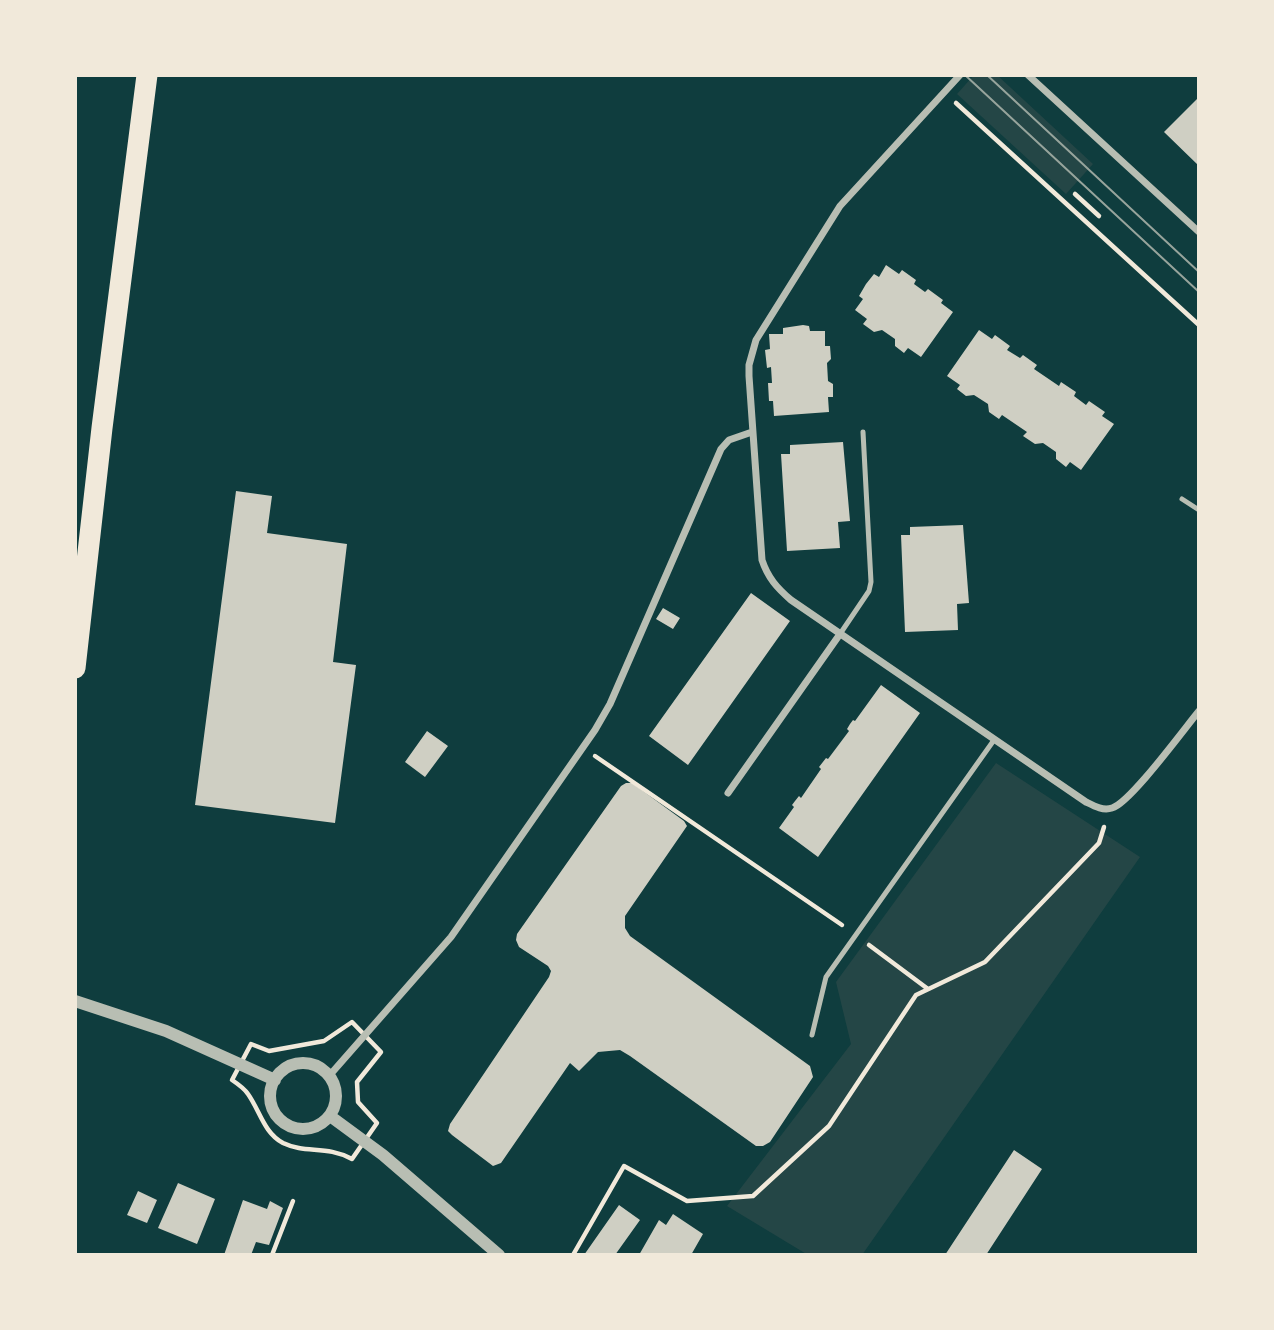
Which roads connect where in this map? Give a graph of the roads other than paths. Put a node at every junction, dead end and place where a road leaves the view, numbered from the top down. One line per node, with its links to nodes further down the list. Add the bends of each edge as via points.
1 (147, 75): 5 (highway)
2 (154, 75): 5 (highway)
3 (960, 75): 7 (street, via 840,206 760,330 749,365)
4 (1028, 75): 6 (street)
5 (136, 158): 12 (highway)
6 (1199, 232)
7 (752, 432): 11 (street, via 766,572 780,591); 18 (street, via 729,440 721,449 610,704 583,747 450,937)
8 (863, 432): 11 (lane, via 871,582)
9 (1182, 499): 10 (lane)
10 (1199, 510)
11 (840, 634): 14 (street); 15 (street)
12 (75, 668)
13 (1199, 711): 14 (street, via 1126,799 1110,809 1086,802)
14 (994, 740): 17 (lane, via 826,977)
15 (728, 793)
16 (75, 1001): 19 (street, via 191,1041)
17 (812, 1035)
18 (329, 1076): 19 (street, via 314,1065 301,1064 288,1067); 20 (street, via 336,1093)
19 (275, 1080): 20 (street, via 272,1106 288,1126 314,1128)
20 (330, 1116): 21 (street, via 383,1155)
21 (499, 1255)

